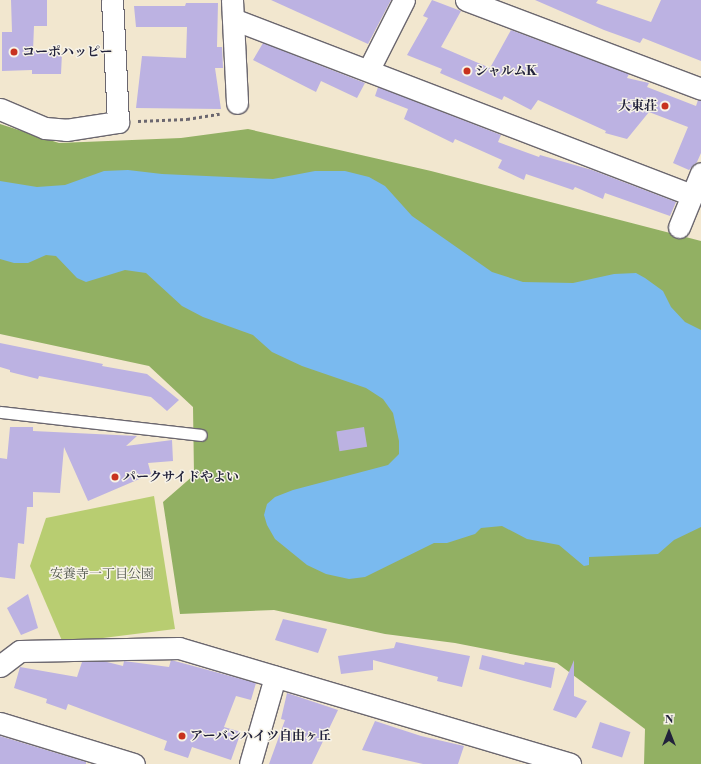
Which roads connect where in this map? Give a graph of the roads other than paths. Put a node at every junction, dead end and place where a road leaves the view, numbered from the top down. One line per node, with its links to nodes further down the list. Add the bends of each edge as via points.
1 (112, 0): 8 (street, via 118,122 66,130 45,128)
2 (404, 0): 5 (street)
3 (466, 0): 6 (street)
4 (233, 10): 5 (street); 7 (street)
5 (369, 69): 10 (street)
6 (701, 89)
7 (237, 103)
8 (0, 109)
9 (701, 173): 10 (street)
10 (692, 195): 11 (street)
11 (680, 227)
12 (0, 412): 13 (lane)
13 (201, 435)
14 (0, 666): 15 (street, via 20,651 179,648)
15 (275, 677): 18 (street); 19 (street)
16 (0, 723): 17 (street)
17 (134, 764)
18 (250, 764)
19 (570, 764)

